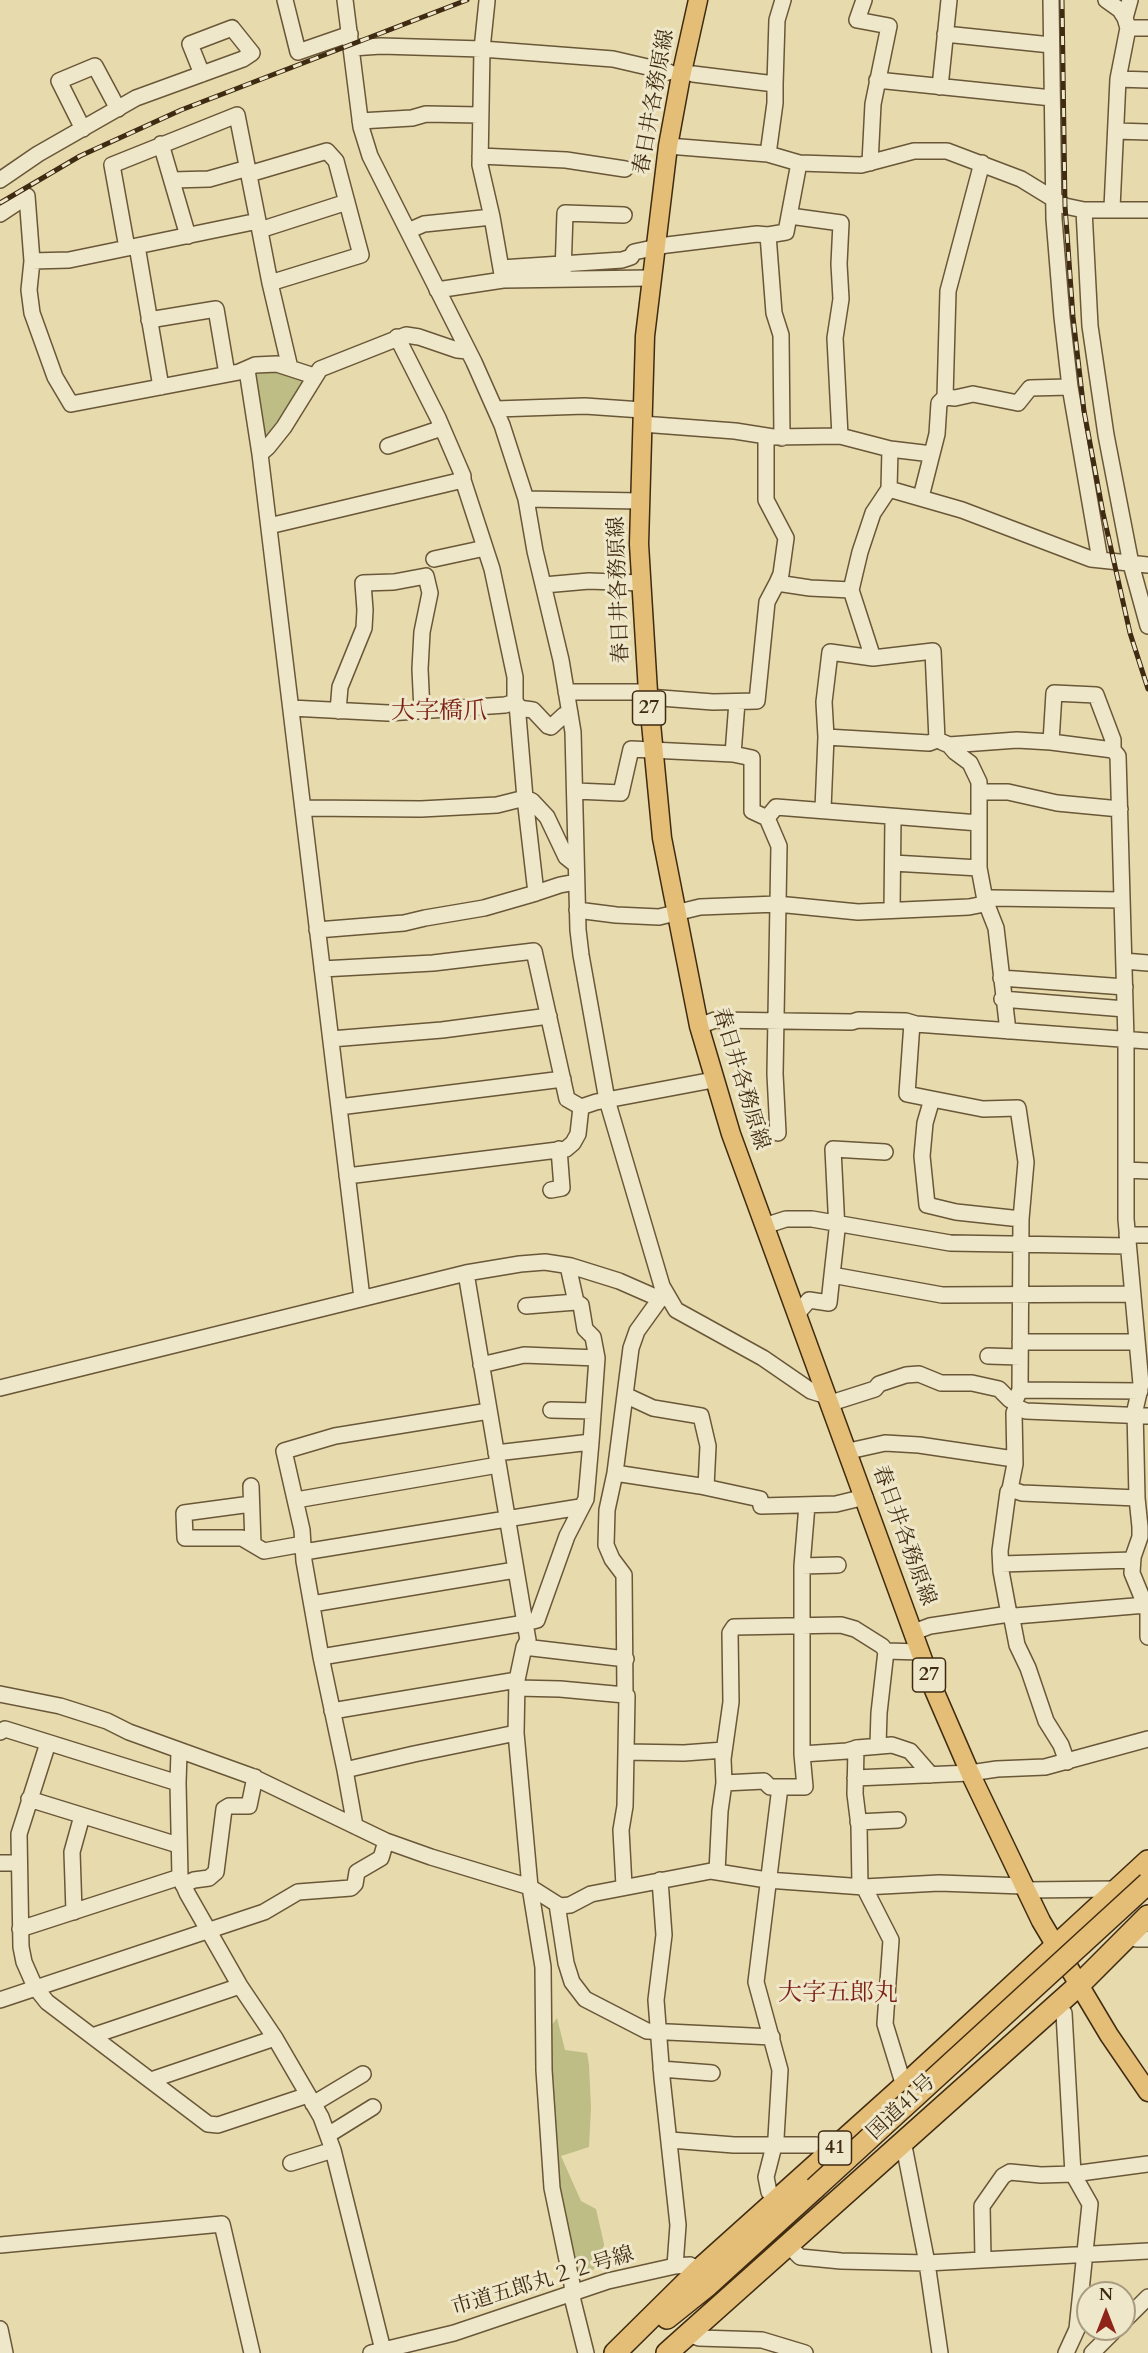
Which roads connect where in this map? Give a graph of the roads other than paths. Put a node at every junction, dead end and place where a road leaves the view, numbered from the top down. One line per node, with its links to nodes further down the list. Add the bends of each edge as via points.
1 (285, 0): 14 (street, via 298,52)
2 (345, 0): 14 (street)
3 (698, 0): 33 (main road, 春日井各務原線 / 27)
4 (783, 0): 23 (street, via 777,20)
5 (864, 0): 21 (street, via 857,20 889,26)
6 (949, 0): 13 (street)
7 (1051, 0): 15 (street)
8 (1106, 0): 11 (street, via 1120,10)
9 (1130, 0): 11 (street)
10 (487, 1): 16 (street)
11 (1127, 23): 12 (street); 20 (street)
12 (1148, 28)
13 (945, 34): 15 (street); 24 (street)
14 (351, 41): 16 (street, via 381,46); 28 (street)
15 (1051, 45): 25 (street)
16 (482, 49): 17 (street, via 613,60); 27 (street)
17 (669, 72)
18 (202, 74): 26 (street)
19 (693, 74): 23 (street)
20 (1118, 79): 22 (street); 30 (street)
21 (878, 80): 24 (street); 37 (street)
22 (1148, 80)
23 (774, 84): 34 (street)
24 (940, 87): 25 (street)
25 (1052, 98): 43 (street)
26 (118, 109): 29 (street); 29 (street, via 95,66 59,81)
27 (480, 115): 28 (street, via 426,114); 35 (street)
28 (360, 122): 53 (street, via 370,156)
29 (83, 129): 41 (street)
30 (1116, 131): 31 (street); 45 (street)
31 (1148, 132)
32 (161, 144): 40 (street, via 237,115); 42 (street); 56 (street, via 112,165)
33 (668, 146): 34 (street); 57 (main road, 春日井各務原線 / 27)
34 (768, 154): 36 (street)
35 (480, 156): 39 (street, via 566,160); 51 (street)
36 (799, 163): 37 (street); 50 (street)
37 (870, 163): 38 (street, via 929,149)
38 (982, 163): 43 (street, via 1021,179); 73 (street, via 948,291)
39 (625, 169)
40 (248, 171): 42 (street, via 209,179); 44 (street, via 327,151 336,161); 52 (street)
41 (0, 180)
42 (172, 180): 55 (street)
43 (1054, 200): 46 (street); 72 (street)
44 (346, 202): 52 (street); 62 (street, via 361,255)
45 (1112, 208): 46 (street); 47 (street)
46 (1084, 210): 93 (street, via 1090,326)
47 (1148, 210)
48 (0, 214): 58 (street, via 27,196)
49 (624, 215): 59 (street, via 565,213)
50 (790, 216): 54 (street, via 786,232); 77 (street, via 841,223 841,299 835,338)
51 (492, 217): 53 (street, via 424,224); 60 (street)
52 (259, 225): 55 (street); 62 (street)
53 (408, 231): 63 (street)
54 (768, 235): 57 (street); 79 (street, via 774,313 781,335)
55 (188, 236): 56 (street)
56 (132, 247): 58 (street, via 69,260); 64 (street)
57 (655, 248): 59 (street, via 634,252 622,260); 61 (main road, 春日井各務原線 / 27)
58 (32, 261): 71 (street, via 32,313 55,377 71,404)
59 (563, 272): 60 (street); 61 (street)
60 (502, 274): 63 (street)
61 (651, 278): 75 (main road, 春日井各務原線 / 27)
62 (270, 283): 67 (street)
63 (437, 290): 66 (street)
64 (149, 320): 69 (street, via 216,309); 71 (street)
65 (397, 338): 66 (street, via 419,337); 70 (street, via 320,369); 76 (street)
66 (468, 351): 74 (street)
67 (290, 368): 68 (street, via 255,365); 70 (street)
68 (247, 370): 69 (street); 83 (street)
69 (227, 374): 71 (street)
70 (314, 376): 83 (street, via 284,427)
71 (161, 387)
72 (1070, 387): 73 (street, via 1030,388 1018,403 973,394); 92 (street)
73 (945, 397): 82 (street, via 939,403)
74 (496, 409): 75 (street, via 585,406); 87 (street)
75 (642, 417): 78 (street); 88 (main road, 春日井各務原線 / 27)
76 (442, 428): 80 (street); 84 (street)
77 (840, 436): 79 (street); 81 (street)
78 (766, 437): 79 (street); 96 (street, via 766,501 786,538)
79 (782, 438)
80 (388, 446)
81 (890, 449): 82 (street); 85 (street)
82 (932, 453): 86 (street)
83 (260, 454): 89 (street)
84 (463, 480): 89 (street); 90 (street)
85 (889, 489): 86 (street); 98 (street, via 873,513)
86 (921, 497): 92 (street)
87 (526, 499): 88 (street); 97 (street)
88 (639, 501): 95 (main road, 春日井各務原線 / 27)
89 (269, 526): 105 (street)
90 (485, 548): 91 (street); 104 (street, via 514,677)
91 (434, 559)
92 (1100, 560): 93 (street)
93 (1131, 564): 94 (street); 99 (street)
94 (1148, 565)
95 (641, 583): 97 (street, via 589,581); 102 (main road, 春日井各務原線 / 27)
96 (777, 583): 98 (street); 103 (street, via 767,602 757,701)
97 (544, 585): 101 (street)
98 (852, 590): 100 (street)
99 (1148, 626)
100 (873, 658): 109 (street, via 830,652 824,702); 110 (street, via 933,651)
101 (566, 692): 102 (street); 108 (street)
102 (648, 694): 103 (street); 112 (main road, 春日井各務原線 / 27)
103 (737, 702): 114 (street)
104 (516, 705): 107 (street); 108 (street, via 533,710 551,727); 117 (street)
105 (291, 708): 106 (street); 118 (street)
106 (338, 711): 107 (street); 107 (street, via 340,687 364,628 363,583 426,576 430,593 422,632)
107 (422, 711)
108 (570, 713): 115 (street)
109 (826, 737): 110 (street); 119 (street)
110 (943, 742): 111 (street); 116 (street, via 975,770)
111 (1051, 742): 113 (street); 113 (street, via 1054,693 1096,695)
112 (654, 749): 114 (street); 115 (street, via 631,749 621,793); 134 (main road, 春日井各務原線 / 27, via 662,838)
113 (1113, 750): 120 (street, via 1118,756)
114 (733, 754): 122 (street, via 752,758 752,812)
115 (576, 791): 125 (street)
116 (980, 792): 120 (street, via 1008,792 1058,804); 123 (street)
117 (525, 798): 118 (street, via 497,805 421,809); 125 (street, via 547,817 566,857); 128 (street)
118 (303, 808): 135 (street)
119 (823, 809): 121 (street); 122 (street, via 776,807)
120 (1120, 809): 130 (street)
121 (893, 817): 123 (street); 124 (street)
122 (767, 818): 131 (street, via 779,846)
123 (979, 823): 126 (street)
124 (893, 863): 126 (street); 133 (street)
125 (576, 866): 127 (street)
126 (979, 868): 129 (street)
127 (576, 882): 128 (street); 132 (street)
128 (536, 893): 135 (street, via 484,908 404,923)
129 (986, 900): 130 (street); 133 (street, via 969,907); 139 (street, via 996,928)
130 (1122, 900): 136 (street)
131 (777, 904): 133 (street, via 858,912); 134 (street, via 700,907); 144 (street)
132 (577, 910): 134 (street, via 660,917); 154 (street, via 580,950)
133 (892, 910)
134 (675, 913): 146 (main road, 春日井各務原線 / 27)
135 (317, 930): 138 (street)
136 (1124, 961): 137 (street); 140 (street)
137 (1148, 963)
138 (322, 969): 143 (street, via 433,963 534,951); 148 (street)
139 (1001, 978): 140 (street); 141 (street)
140 (1125, 987): 142 (street)
141 (1002, 999): 142 (street); 147 (street)
142 (1125, 1009): 149 (street)
143 (549, 1016): 148 (street); 151 (street)
144 (777, 1022): 145 (street); 146 (street, via 715,1020); 157 (street)
145 (912, 1023): 147 (street); 153 (street, via 907,1094)
146 (699, 1026): 152 (main road, 春日井各務原線 / 27)
147 (1008, 1031): 149 (street)
148 (331, 1039): 155 (street)
149 (1126, 1040): 150 (street); 160 (street)
150 (1148, 1041)
151 (562, 1079): 155 (street); 156 (street, via 567,1099)
152 (713, 1080): 154 (street); 166 (main road, 春日井各務原線 / 27)
153 (932, 1099): 164 (street, via 983,1108 1018,1108 1026,1162); 164 (street, via 922,1156 927,1205)
154 (607, 1100): 156 (street); 176 (street)
155 (339, 1107): 162 (street)
156 (581, 1107): 158 (street, via 578,1134 566,1149)
157 (778, 1133)
158 (559, 1149): 162 (street); 163 (street, via 562,1188)
159 (885, 1152): 165 (street, via 833,1149)
160 (1127, 1170): 161 (street); 168 (street)
161 (1148, 1171)
162 (347, 1176): 175 (street)
163 (551, 1190)
164 (1021, 1219): 169 (street)
165 (837, 1223): 166 (street, via 797,1218); 169 (street, via 950,1243); 172 (street)
166 (764, 1226): 179 (main road, 春日井各務原線 / 27)
167 (1148, 1235): 168 (street)
168 (1128, 1241): 169 (street); 173 (street)
169 (1021, 1244): 174 (street)
170 (568, 1266): 171 (street, via 545,1262); 176 (street); 177 (street)
171 (466, 1273): 175 (street); 184 (street)
172 (832, 1275): 174 (street, via 942,1295); 179 (street, via 829,1303 809,1300)
173 (1133, 1294): 174 (street); 180 (street)
174 (1020, 1296): 181 (street)
175 (362, 1298): 185 (street)
176 (664, 1298): 187 (street, via 633,1338); 188 (street, via 676,1310)
177 (576, 1302): 178 (street); 183 (street, via 585,1329 593,1337)
178 (526, 1306)
179 (797, 1314): 188 (main road, 春日井各務原線 / 27)
180 (1137, 1342): 181 (street); 186 (street)
181 (1020, 1349): 182 (street); 189 (street)
182 (988, 1356)
183 (597, 1358): 184 (street, via 524,1355); 192 (street)
184 (481, 1365): 191 (street)
185 (0, 1388)
186 (1140, 1391): 189 (street); 193 (street)
187 (625, 1395): 198 (street); 201 (street, via 653,1408 701,1416 708,1446)
188 (829, 1399): 189 (street, via 919,1374 941,1383 972,1383 999,1389 1010,1400); 195 (main road, 春日井各務原線 / 27)
189 (1017, 1399): 193 (street, via 1026,1411); 197 (street)
190 (551, 1410): 192 (street)
191 (489, 1411): 196 (street); 205 (street, via 335,1436 284,1451)
192 (593, 1411): 194 (street)
193 (1142, 1416): 199 (street)
194 (591, 1442): 196 (street); 208 (street, via 588,1488)
195 (849, 1451): 197 (street, via 885,1443); 203 (main road, 春日井各務原線 / 27)
196 (497, 1459): 205 (street); 209 (street)
197 (1014, 1459): 202 (street)
198 (615, 1473): 201 (street); 228 (street, via 607,1510 606,1545 624,1575)
199 (1142, 1481): 204 (street)
200 (251, 1486): 206 (street)
201 (706, 1487): 207 (street, via 760,1499 761,1506)
202 (1010, 1489): 204 (street, via 1022,1493); 213 (street, via 1001,1534)
203 (866, 1497): 207 (street); 222 (main road, 春日井各務原線 / 27)
204 (1137, 1498): 212 (street, via 1140,1527)
205 (296, 1500): 211 (street)
206 (251, 1504): 210 (street); 210 (street, via 184,1513 186,1538 242,1538)
207 (807, 1505): 215 (street)
208 (580, 1507): 209 (street); 220 (street, via 537,1620)
209 (506, 1518): 211 (street); 216 (street)
210 (253, 1544): 211 (street, via 264,1551)
211 (304, 1548): 217 (street)
212 (1133, 1560): 213 (street); 218 (street, via 1132,1573)
213 (1001, 1564): 219 (street)
214 (838, 1565): 215 (street)
215 (802, 1566): 221 (street)
216 (515, 1570): 217 (street); 220 (street)
217 (312, 1604): 227 (street)
218 (1146, 1605): 219 (street); 223 (street)
219 (1010, 1614): 222 (street); 243 (street, via 1017,1646 1046,1721)
220 (525, 1623): 224 (street, via 528,1640); 227 (street)
221 (802, 1626): 225 (street, via 849,1627); 239 (street, via 734,1627 730,1634 731,1702); 242 (street)
222 (914, 1632): 226 (main road, 春日井各務原線 / 27)
223 (1148, 1637)
224 (524, 1647): 228 (street); 229 (street)
225 (886, 1651): 226 (street); 237 (street)
226 (921, 1652): 245 (main road, 春日井各務原線 / 27)
227 (321, 1657): 232 (street)
228 (626, 1659): 231 (street)
229 (517, 1684): 231 (street); 232 (street); 234 (street)
230 (0, 1694): 240 (street, via 60,1706 107,1721)
231 (625, 1695): 241 (street)
232 (332, 1711): 244 (street)
233 (0, 1732): 236 (street, via 5,1729)
234 (516, 1733): 244 (street); 267 (street)
235 (1148, 1739): 243 (street)
236 (48, 1743): 249 (street); 252 (street)
237 (878, 1745): 238 (street); 246 (street, via 910,1751)
238 (856, 1749): 242 (street); 248 (street)
239 (724, 1750): 241 (street); 250 (street)
240 (179, 1752): 247 (street); 249 (street)
241 (626, 1752): 268 (street, via 621,1830)
242 (802, 1754): 251 (street, via 805,1787)
243 (1067, 1762): 245 (street)
244 (345, 1770): 256 (street)
245 (970, 1773): 246 (street); 270 (main road, 春日井各務原線 / 27)
246 (931, 1775): 248 (street)
247 (255, 1777): 256 (street); 265 (street, via 249,1806 224,1809 216,1872 209,1878)
248 (855, 1778): 255 (street)
249 (178, 1783): 258 (street)
250 (724, 1783): 251 (street, via 764,1781 770,1787); 262 (street)
251 (780, 1787): 264 (street)
252 (29, 1799): 253 (street); 261 (street, via 19,1834)
253 (82, 1816): 258 (street); 274 (street, via 72,1852)
254 (898, 1820): 255 (street)
255 (858, 1822): 269 (street)
256 (355, 1826): 257 (street)
257 (386, 1840): 267 (street); 277 (street, via 381,1858 357,1872 351,1888 298,1892 264,1912)
258 (178, 1845): 265 (street)
259 (1148, 1861): 271 (highway)
260 (0, 1863): 261 (street)
261 (19, 1863): 276 (street)
262 (717, 1872): 263 (street); 264 (street)
263 (660, 1880): 268 (street); 285 (street, via 664,1935 656,2000)
264 (767, 1880): 269 (street); 287 (street, via 756,1982)
265 (181, 1881): 274 (street); 277 (street)
266 (1148, 1883): 306 (highway, 国道41号 / 41, bridge)
267 (530, 1887): 273 (street); 315 (street, via 543,1967 544,2070 552,2188)
268 (624, 1887): 273 (street, via 591,1894 570,1905)
269 (862, 1887): 270 (street, via 939,1883); 293 (street, via 891,1940 885,2024)
270 (1024, 1888): 271 (street); 279 (main road, 春日井各務原線 / 27)
271 (1117, 1889): 279 (highway)
272 (1148, 1900): 306 (highway, 国道41号 / 41)
273 (557, 1904): 285 (street, via 566,1963 578,1991 585,1999 647,2031)
274 (74, 1912): 276 (street)
275 (1148, 1916): 278 (highway)
276 (20, 1929): 282 (street, via 24,1962)
277 (208, 1930): 281 (street); 282 (street)
278 (1139, 1937): 280 (highway)
279 (1055, 1944): 280 (main road, 春日井各務原線 / 27); 293 (highway, 41)
280 (1079, 1985): 294 (main road, 春日井各務原線 / 27); 298 (highway)
281 (240, 1986): 286 (street); 288 (street)
282 (35, 1987): 283 (street); 286 (street, via 47,2002)
283 (0, 2000)
284 (1064, 2013): 304 (street)
285 (658, 2030): 287 (street); 289 (street)
286 (92, 2036): 292 (street)
287 (772, 2037): 300 (street, via 780,2070)
288 (275, 2038): 292 (street); 295 (street)
289 (661, 2069): 290 (street); 297 (street)
290 (712, 2073)
291 (363, 2074): 295 (street)
292 (151, 2080): 295 (street, via 208,2124 218,2125)
293 (904, 2086): 301 (highway, 41)
294 (1148, 2092)
295 (310, 2100): 299 (street)
296 (373, 2107): 299 (street)
297 (670, 2140): 300 (street); 313 (street, via 678,2225)
298 (903, 2141): 312 (street); 319 (highway)
299 (331, 2142): 302 (street); 321 (street)
300 (773, 2146): 301 (street, via 816,2145); 305 (street, via 766,2177)
301 (828, 2153): 314 (highway, 41)
302 (291, 2163)
303 (1148, 2164): 304 (street)
304 (1073, 2174): 310 (street, via 1090,2204); 311 (street, via 1010,2172 1003,2176 982,2206)
305 (769, 2192)
306 (819, 2192): 326 (highway, 国道41号 / 41); 327 (highway, 国道41号 / 41)
307 (0, 2245): 323 (street, via 222,2224)
308 (1148, 2251): 310 (street)
309 (796, 2253): 312 (street, via 800,2257 841,2261)
310 (1084, 2253): 311 (street); 331 (street, via 1077,2329)
311 (983, 2259): 312 (street)
312 (927, 2263): 330 (street)
313 (675, 2266): 314 (street, 市道五郎丸２２号線, via 690,2265); 315 (street, 市道五郎丸２２号線)
314 (699, 2270): 325 (highway, 41)
315 (572, 2293): 321 (street, 市道五郎丸２２号線, via 435,2338); 324 (street)
316 (1148, 2297): 317 (street)
317 (1136, 2309)
318 (0, 2329): 322 (street)
319 (687, 2334): 328 (highway); 329 (street, via 699,2338 762,2340)
320 (1104, 2341): 332 (street)
321 (378, 2351)
322 (5, 2353)
323 (252, 2353)
324 (586, 2353)
325 (615, 2353)
326 (625, 2353)
327 (650, 2353)
328 (667, 2353)
329 (805, 2353)
330 (940, 2353)
331 (1066, 2353)
332 (1092, 2353)

